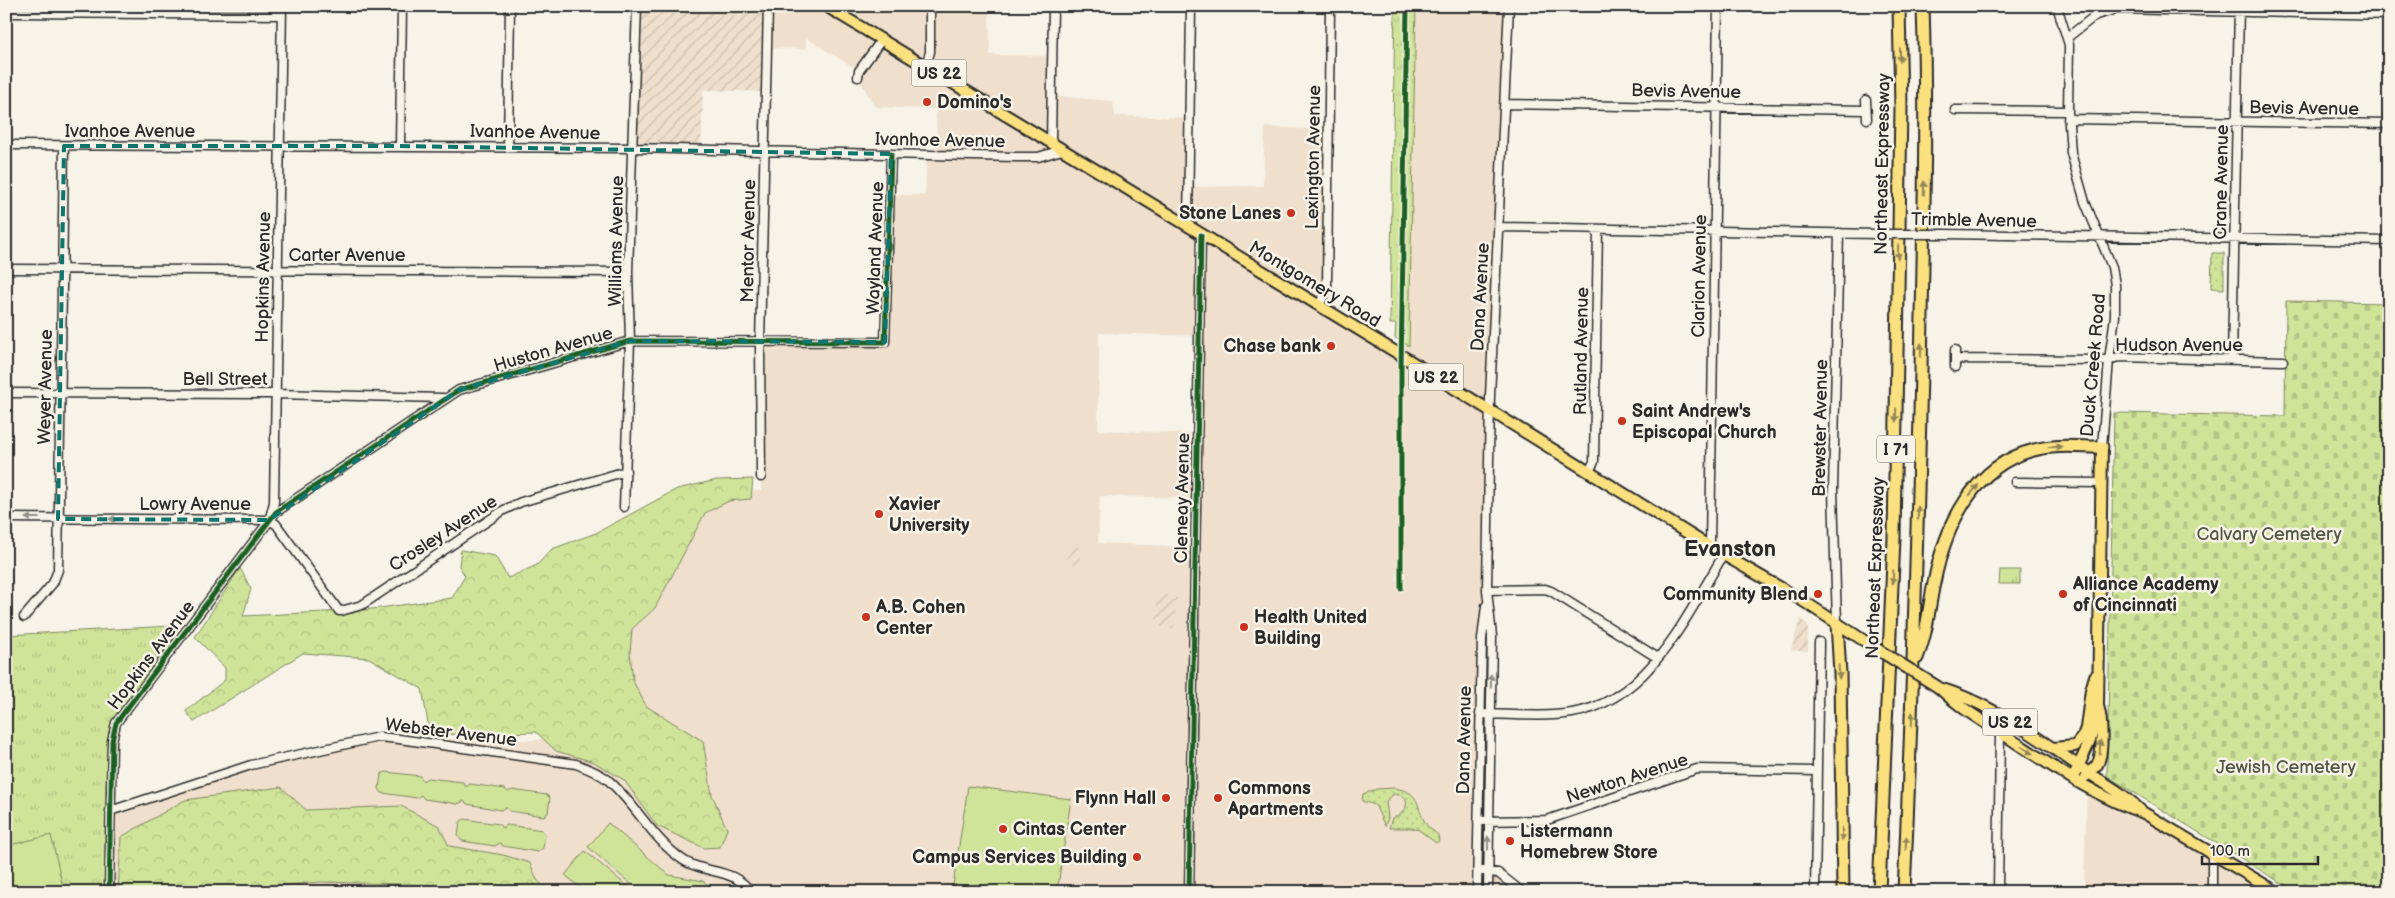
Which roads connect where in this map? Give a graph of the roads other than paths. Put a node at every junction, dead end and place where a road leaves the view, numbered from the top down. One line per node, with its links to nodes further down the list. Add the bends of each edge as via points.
1 (402, 6): 36 (street)
2 (510, 6): 37 (street)
3 (636, 6): 38 (street, Williams Avenue)
4 (768, 6): 40 (street, Mentor Avenue)
5 (826, 6): 20 (main road, Montgomery Road / US 22)
6 (930, 6): 21 (street, via 930,52)
7 (1053, 6): 32 (street)
8 (1191, 6): 42 (street)
9 (1330, 6): 55 (street, Lexington Avenue, via 1327,289)
10 (1509, 6): 24 (street, Dana Avenue)
11 (1718, 6): 25 (street, Clarion Avenue)
12 (1899, 6): 113 (highway, Northeast Expressway / I 71, one-way to 113, via 1901,107 1894,538)
13 (1923, 6): 86 (highway, I 71, one-way to 13, via 1923,236)
14 (2057, 6): 19 (street, Duck Creek Road)
15 (2239, 9): 18 (street); 19 (street, via 2113,10 2096,15); 30 (street, Crane Avenue)
16 (282, 10): 17 (street); 35 (street, Hopkins Avenue)
17 (6, 13)
18 (2389, 15)
19 (2068, 36): 28 (street, Duck Creek Road)
20 (882, 39): 21 (main road, Montgomery Road / US 22); 22 (street, via 859,70)
21 (926, 65): 32 (main road, Montgomery Road / US 22)
22 (858, 77)
23 (1866, 100): 26 (street)
24 (1505, 104): 25 (street, Bevis Avenue); 43 (street, Dana Avenue)
25 (1716, 107): 26 (street, Bevis Avenue); 45 (street, Clarion Avenue)
26 (1866, 110): 29 (street)
27 (1955, 110): 28 (street, Bevis Avenue)
28 (2068, 115): 30 (street, Bevis Avenue); 48 (street, Duck Creek Road, via 2077,177)
29 (1867, 118)
30 (2237, 122): 31 (street, Bevis Avenue); 49 (street, Crane Avenue)
31 (2389, 124)
32 (1051, 143): 39 (main road, Montgomery Road / US 22)
33 (6, 145): 34 (street, Ivanhoe Avenue)
34 (64, 146): 35 (street, Ivanhoe Avenue); 52 (street, Weyer Avenue)
35 (281, 146): 36 (street, Ivanhoe Avenue); 53 (street, Hopkins Avenue)
36 (400, 146): 37 (street, Ivanhoe Avenue)
37 (508, 147): 38 (street, Ivanhoe Avenue)
38 (633, 148): 40 (street, Ivanhoe Avenue); 54 (street, Williams Avenue)
39 (1062, 150): 41 (street, Ivanhoe Avenue, via 1038,157); 42 (main road, Montgomery Road / US 22)
40 (766, 151): 41 (street, Ivanhoe Avenue); 57 (street, Mentor Avenue)
41 (891, 154): 58 (street, Wayland Avenue)
42 (1188, 226): 47 (main road, Montgomery Road / US 22)
43 (1498, 227): 44 (street, Trimble Avenue); 67 (street, Dana Avenue)
44 (1598, 230): 45 (street, Trimble Avenue); 70 (street, Rutland Avenue, via 1594,462)
45 (1714, 232): 46 (street, Trimble Avenue); 78 (street, Clarion Avenue)
46 (1838, 233): 48 (street, Trimble Avenue, bridge); 83 (street, Brewster Avenue, via 1833,490)
47 (1202, 235): 55 (main road, Montgomery Road / US 22); 107 (street, Cleneay Avenue)
48 (2097, 236): 49 (street, Trimble Avenue); 61 (street, Duck Creek Road, via 2112,267 2115,285)
49 (2235, 239): 50 (street, Trimble Avenue); 60 (street, Crane Avenue)
50 (2389, 242)
51 (6, 269): 52 (street, Carter Avenue)
52 (62, 270): 53 (street, Carter Avenue); 64 (street, Weyer Avenue)
53 (277, 270): 54 (street, Carter Avenue); 65 (street, Hopkins Avenue)
54 (628, 272): 56 (street, Williams Avenue)
55 (1319, 306): 67 (main road, Montgomery Road / US 22)
56 (630, 341): 57 (street, Huston Avenue); 66 (street, Huston Avenue, via 459,390); 69 (street, Williams Avenue)
57 (760, 342): 58 (street, Huston Avenue); 71 (street, Mentor Avenue)
58 (885, 342)
59 (1955, 350): 61 (street, Hudson Avenue, via 1955,363)
60 (2232, 359): 61 (street, Hudson Avenue, via 2118,357); 62 (street, Hudson Avenue)
61 (2109, 360): 68 (street, Duck Creek Road)
62 (2284, 361)
63 (6, 393): 64 (street, Bell Street)
64 (60, 394): 65 (street, Bell Street); 76 (street, Weyer Avenue)
65 (275, 394): 66 (street, Bell Street); 77 (street, Hopkins Avenue, via 274,502)
66 (444, 398): 77 (street, Huston Avenue, via 276,512)
67 (1490, 410): 70 (main road, Montgomery Road / US 22); 80 (street, Dana Avenue)
68 (2102, 447): 73 (main road, Duck Creek Road); 86 (highway, one-way to 68, via 1927,633 1934,584 1946,536 1974,489 1996,469 2022,454 2048,447)
69 (626, 471): 74 (street, Williams Avenue); 81 (street, Crosley Avenue, via 504,510 362,604)
70 (1589, 471): 78 (main road, Montgomery Road / US 22)
71 (761, 477)
72 (2015, 482): 73 (street)
73 (2102, 482): 87 (main road, Duck Creek Road)
74 (624, 507)
75 (6, 518): 76 (street, Lowry Avenue, one-way to 75)
76 (58, 519): 77 (street, Lowry Avenue, one-way to 76); 82 (street, Weyer Avenue, via 56,576)
77 (269, 520): 81 (street, Lowry Avenue, via 276,524); 98 (street, Hopkins Avenue, via 116,724 112,741)
78 (1710, 547): 79 (main road, Montgomery Road / US 22)
79 (1724, 554): 83 (main road, Montgomery Road / US 22); 85 (street)
80 (1488, 590): 85 (street, via 1551,591); 90 (street, Dana Avenue, via 1482,639); 91 (street, Dana Avenue, one-way to 80, via 1492,636)
81 (339, 611)
82 (24, 617)
83 (1837, 623): 88 (main road, Montgomery Road / US 22, bridge); 112 (highway, one-way to 112)
84 (1819, 642): 95 (street)
85 (1658, 658): 91 (street, via 1629,689 1588,710 1556,715)
86 (1914, 666): 114 (highway, I 71, one-way to 86)
87 (2099, 669): 89 (main road, Duck Creek Road); 93 (main road, via 2091,690 2083,736 2074,746)
88 (1938, 687): 92 (main road, Montgomery Road / US 22, via 1958,707); 93 (main road, Montgomery Road / US 22, via 1963,694)
89 (2098, 705): 94 (main road, Duck Creek Road, via 2090,741); 96 (main road, Duck Creek Road, one-way to 89, via 2098,764 2100,757)
90 (1480, 714): 91 (street); 100 (street, Dana Avenue)
91 (1490, 714): 101 (street, Dana Avenue)
92 (2000, 732): 97 (main road, Montgomery Road / US 22, one-way to 97); 115 (street)
93 (2053, 748): 94 (main road, Montgomery Road / US 22)
94 (2079, 766): 96 (main road, Montgomery Road / US 22); 97 (main road, Duck Creek Road)
95 (1817, 771): 101 (street, Newton Avenue, via 1697,770 1547,820); 111 (street)
96 (2088, 773): 97 (main road, Duck Creek Road); 99 (main road, Montgomery Road / US 22, via 2130,799)
97 (2076, 780): 99 (main road, Montgomery Road / US 22)
98 (110, 811): 105 (street, Hopkins Avenue); 106 (street, Webster Avenue, via 251,765 379,737 399,739 576,764 593,771 616,787 657,836 684,861 738,878)
99 (2144, 813): 102 (main road, Montgomery Road / US 22)
100 (1478, 821): 101 (street, Newton Avenue); 103 (street, Dana Avenue)
101 (1488, 821): 104 (street, Dana Avenue, one-way to 101)
102 (2212, 854): 116 (street); 117 (main road, Montgomery Road / US 22)
103 (1477, 871): 104 (street); 108 (street, Dana Avenue)
104 (1488, 871): 109 (street, Dana Avenue); 110 (street, via 1498,873)
105 (109, 892)
106 (750, 892)
107 (1190, 892)
108 (1477, 892)
109 (1488, 892)
110 (1522, 892)
111 (1815, 892)
112 (1843, 892)
113 (1879, 892)
114 (1904, 892)
115 (1998, 892)
116 (2212, 892)
117 (2276, 892)

